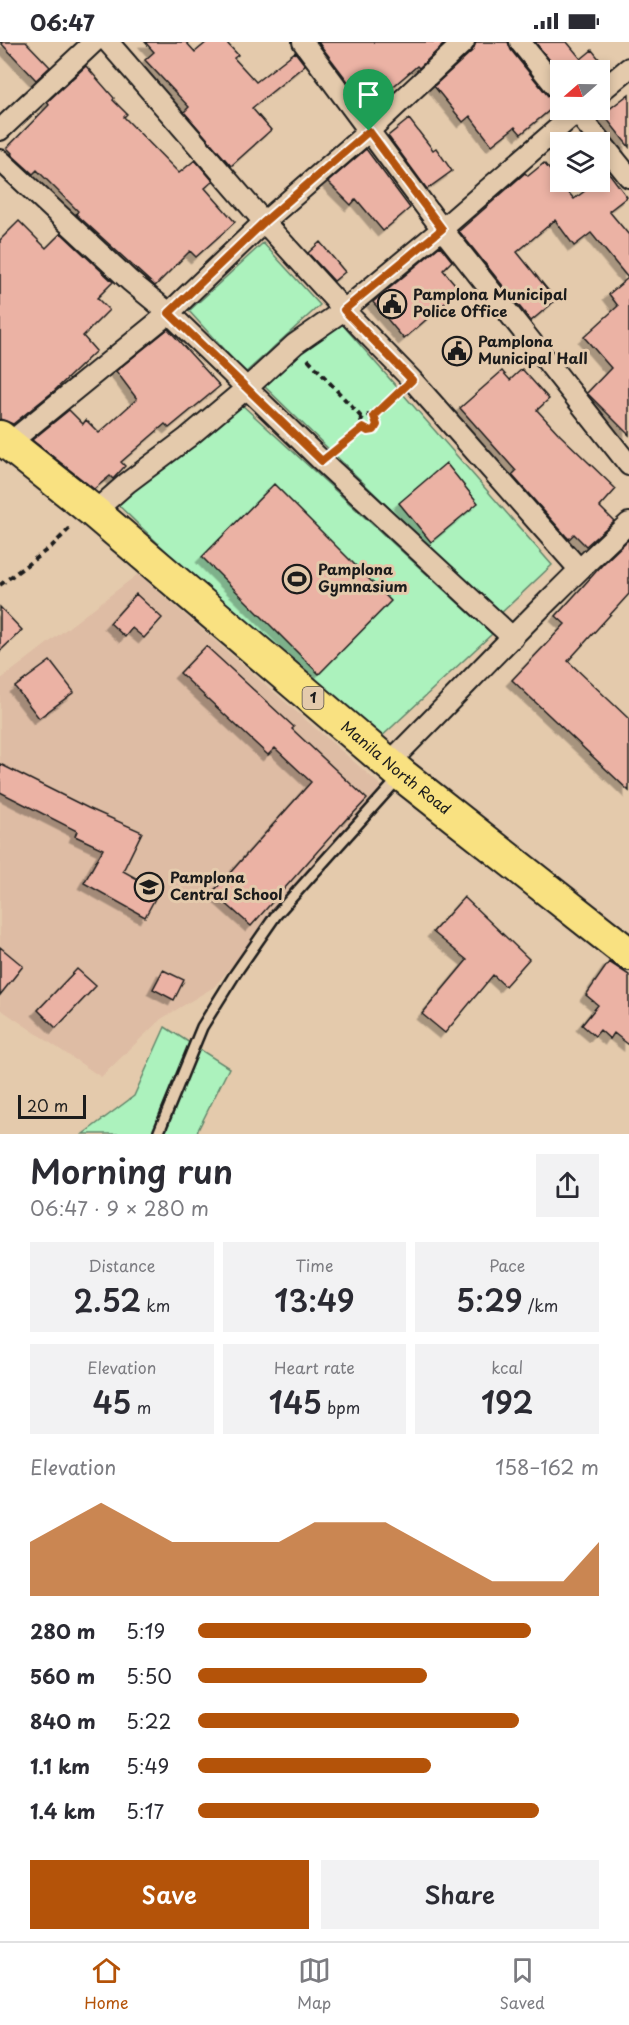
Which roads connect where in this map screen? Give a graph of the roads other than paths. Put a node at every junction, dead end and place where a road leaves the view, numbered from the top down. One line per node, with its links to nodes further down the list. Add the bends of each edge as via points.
1 (94, 42): 11 (street)
2 (108, 42): 15 (street)
3 (303, 42): 12 (street)
4 (464, 42): 12 (street)
5 (520, 42): 7 (street)
6 (629, 68): 8 (street)
7 (550, 79)
8 (610, 84)
9 (566, 120): 16 (street)
10 (585, 120): 14 (street)
11 (0, 130)
12 (369, 131): 15 (street); 16 (street)
13 (0, 160): 18 (street)
14 (629, 177)
15 (264, 222): 17 (street); 18 (street)
16 (442, 229): 17 (street); 21 (street)
17 (344, 310): 19 (street, via 295,344); 24 (street, via 412,380)
18 (169, 313): 19 (street); 20 (street)
19 (248, 387): 22 (street); 25 (street)
20 (4, 441): 22 (highway, Manila North Road / 1)
21 (629, 465)
22 (94, 512): 26 (highway, Manila North Road / 1)
23 (629, 523): 24 (street)
24 (579, 568): 25 (street)
25 (513, 638): 26 (street)
26 (395, 769): 27 (highway, Manila North Road / 1); 28 (lane, via 276,915 235,974 202,1027)
27 (629, 954)
28 (158, 1134)

